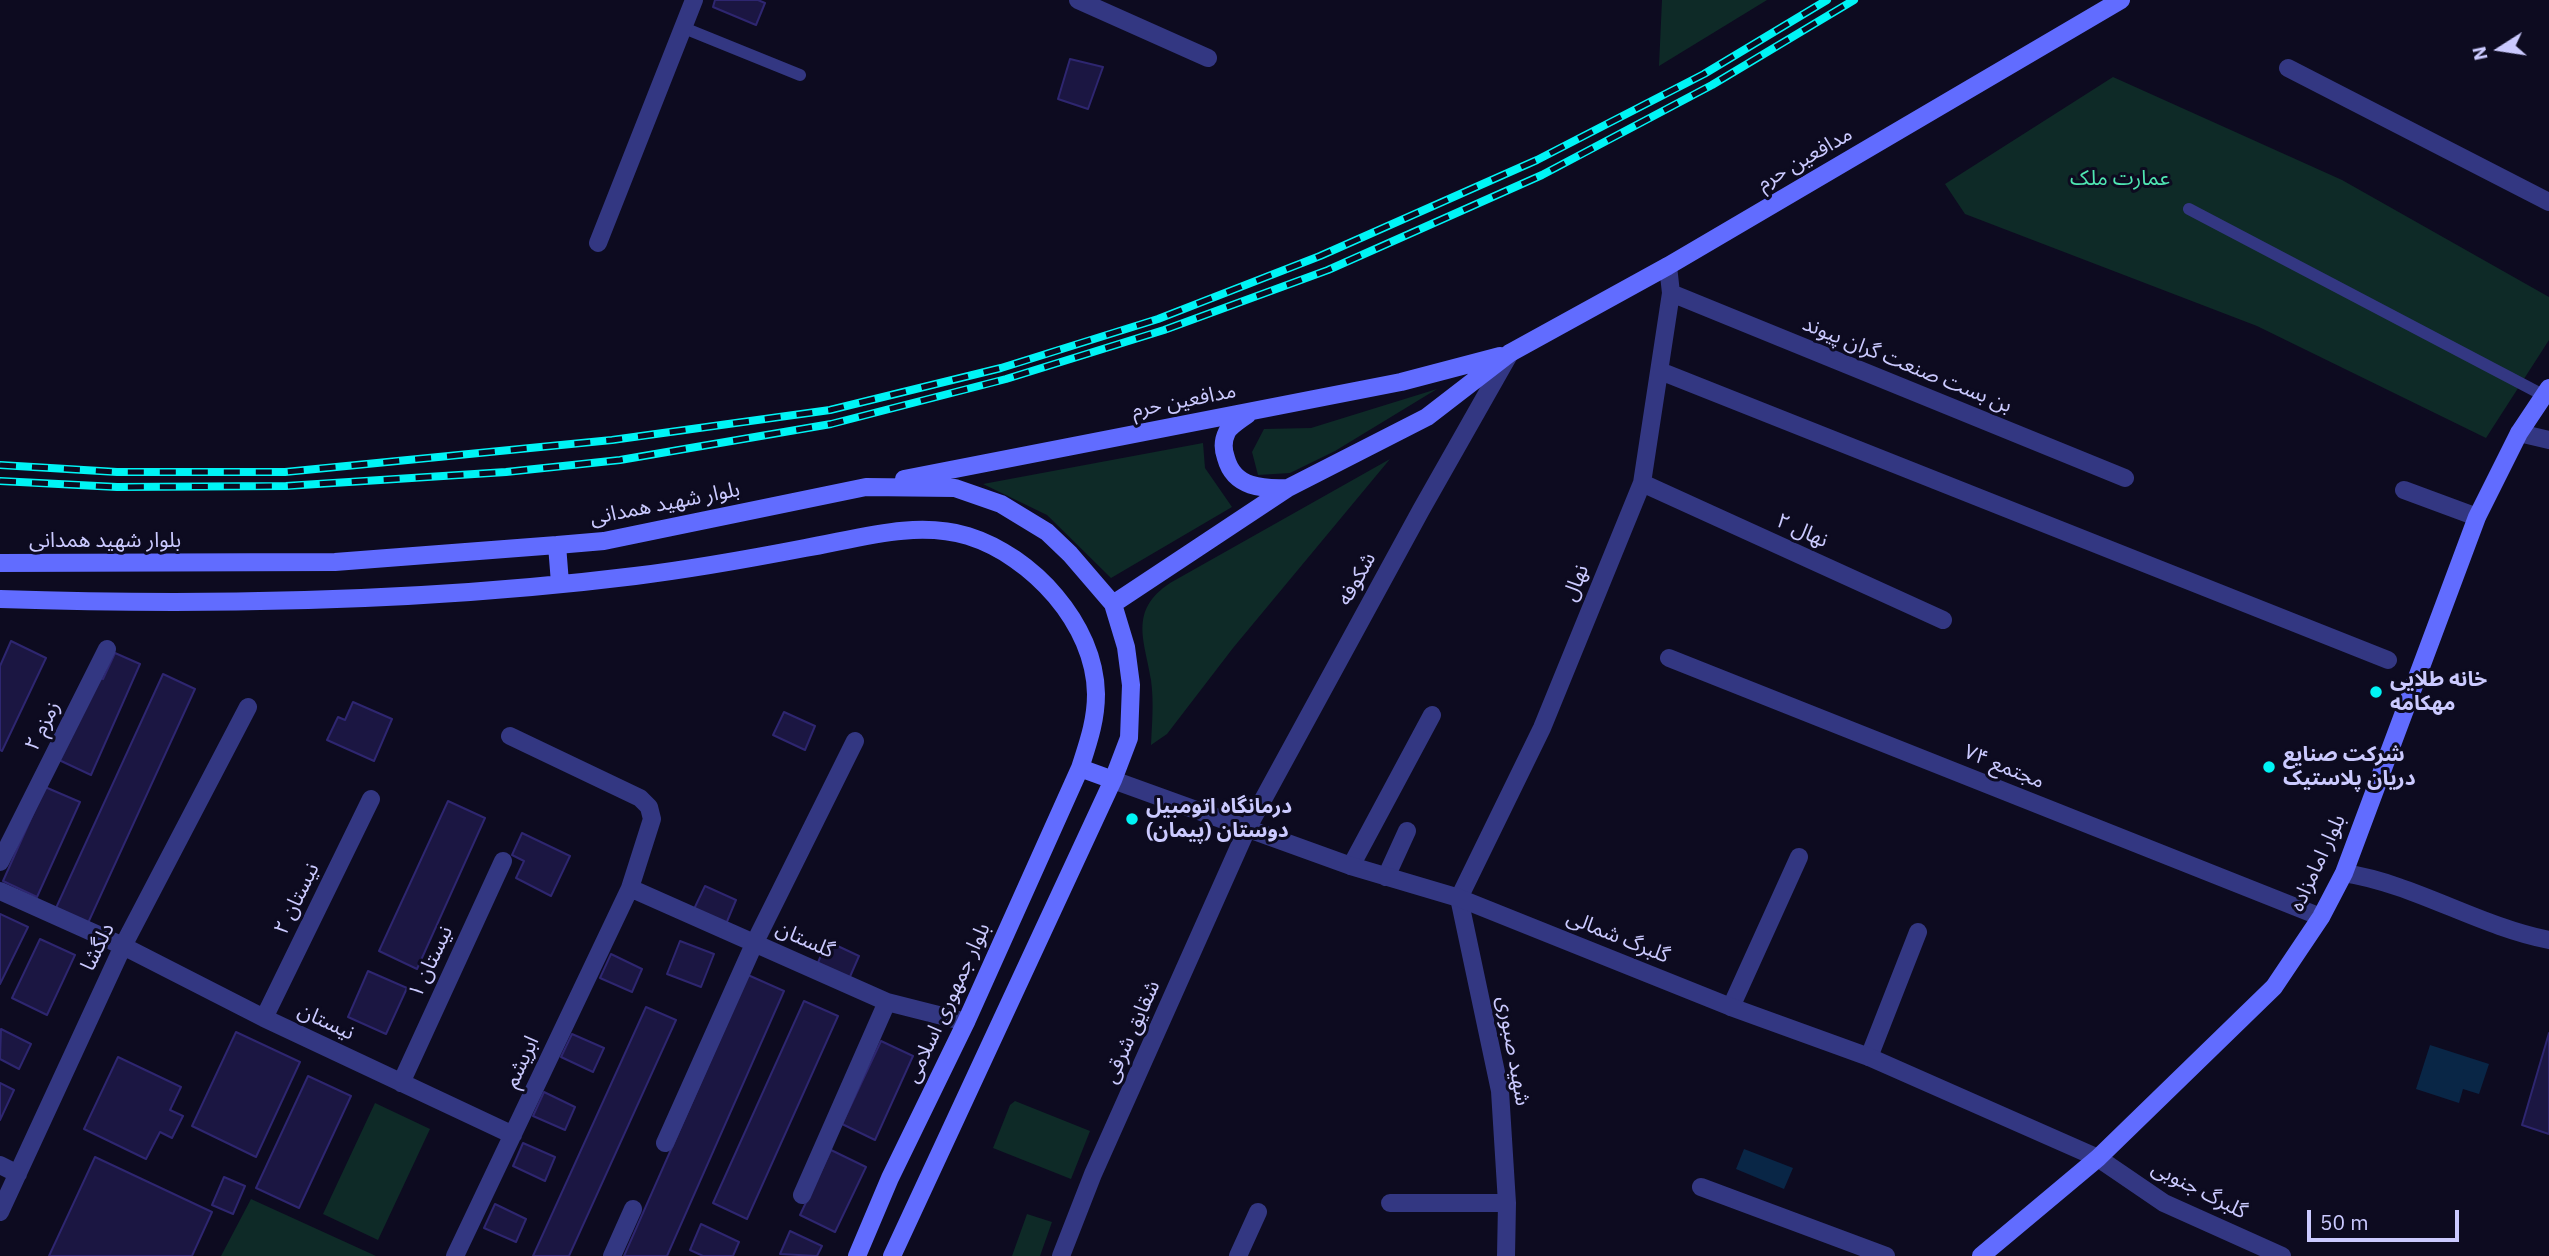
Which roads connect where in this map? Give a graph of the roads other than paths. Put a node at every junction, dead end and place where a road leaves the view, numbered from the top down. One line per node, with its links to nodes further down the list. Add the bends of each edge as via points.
1 (694, 0): 4 (street)
2 (1078, 0): 5 (street)
3 (2121, 0): 11 (main road, مدافعین حرم)
4 (684, 28): 7 (lane); 10 (street)
5 (1208, 58)
6 (2288, 68): 8 (street)
7 (800, 75)
8 (2549, 202)
9 (2189, 209): 15 (lane)
10 (598, 243)
11 (1668, 265): 12 (street, نهال); 13 (main road, مدافعین حرم)
12 (1671, 293): 14 (street, نهال); 19 (street, بن بست صنعت گران پیوند)
13 (1510, 353): 16 (main road, مدافعین حرم, via 1401,382); 22 (main road, مدافعین حرم, via 1427,417); 41 (street, شکوفه)
14 (1660, 371): 20 (street, نهال); 33 (street)
15 (2546, 391): 17 (main road, بلوار امامزاده)
16 (1251, 411): 21 (main road, مدافعین حرم); 22 (main road, via 1228,431 1223,449 1228,468 1259,489)
17 (2519, 433): 18 (street); 24 (main road, بلوار امامزاده)
18 (2549, 440)
19 (2125, 478)
20 (1642, 483): 30 (street, نهال ۲); 51 (street, نهال, via 1542,728)
21 (866, 487): 25 (main road, بلوار شهید همدانی, via 604,541); 29 (main road, بلوار شهید همدانی, via 955,488 1001,504 1047,532)
22 (1288, 488): 29 (main road, مدافعین حرم)
23 (2404, 490): 24 (street)
24 (2477, 517): 47 (main road, بلوار امامزاده)
25 (557, 545): 26 (main road, بلوار شهید همدانی, via 335,562); 27 (main road)
26 (0, 563)
27 (560, 583): 28 (main road, via 296,601); 38 (main road, via 737,561 900,531 928,529 970,536 1028,566 1050,588 1085,643 1096,692 1094,725)
28 (0, 599)
29 (1113, 604): 39 (main road, بلوار شهید همدانی, via 1126,646 1131,685 1129,738)
30 (1943, 620)
31 (107, 649): 45 (street, زمزم ۲)
32 (1670, 658): 52 (street, مجتمع ۷۴)
33 (2388, 660)
34 (247, 707): 56 (street, دلگشا)
35 (1432, 715): 46 (street)
36 (510, 736): 49 (street, ابریشم, via 640,798 649,807 651,828)
37 (855, 741): 55 (street)
38 (1080, 768): 39 (main road); 60 (main road, بلوار جمهوری اسلامی)
39 (1112, 780): 41 (street, گلبرگ شمالی); 78 (main road)
40 (371, 799): 59 (street, نیستان ۲)
41 (1247, 829): 46 (street, گلبرگ شمالی); 79 (street, شقایق شرقی)
42 (1407, 831): 48 (street)
43 (1799, 857): 58 (street)
44 (503, 860): 62 (street, نیستان ۱)
45 (0, 862)
46 (1351, 866): 48 (street, گلبرگ شمالی)
47 (2344, 873): 52 (main road, بلوار امامزاده); 54 (street, via 2371,877 2518,934)
48 (1386, 877): 51 (street, گلبرگ شمالی)
49 (630, 888): 55 (street, گلستان); 63 (street, ابریشم)
50 (0, 891): 56 (street, نیستان)
51 (1459, 898): 58 (street, گلبرگ شمالی); 71 (street, شهید صبوری, via 1500,1091)
52 (2321, 917): 65 (main road, بلوار امامزاده, via 2274,987)
53 (1919, 932): 61 (street)
54 (2549, 940)
55 (755, 942): 57 (street, گلستان); 64 (street)
56 (123, 946): 59 (street, نیستان); 67 (street, دلگشا)
57 (887, 1002): 60 (street, گلستان); 69 (street)
58 (1731, 1007): 61 (street, گلبرگ شمالی)
59 (264, 1018): 62 (street, نیستان)
60 (966, 1021): 77 (main road, بلوار جمهوری اسلامی)
61 (1869, 1057): 65 (street, گلبرگ شمالی)
62 (401, 1083): 63 (street, نیستان)
63 (513, 1135): 75 (street, ابریشم)
64 (665, 1143)
65 (2098, 1158): 83 (main road, بلوار امامزاده); 84 (street, گلبرگ جنوبی, via 2164,1203)
66 (0, 1165): 67 (street)
67 (18, 1174): 73 (street, دلگشا)
68 (1701, 1187): 82 (street)
69 (802, 1195)
70 (1390, 1203): 71 (street)
71 (1507, 1203): 81 (street, شهید صبوری)
72 (633, 1209): 76 (street)
73 (0, 1212)
74 (1258, 1212): 80 (street)
75 (455, 1256)
76 (612, 1256)
77 (857, 1256)
78 (892, 1256)
79 (1061, 1256)
80 (1238, 1256)
81 (1506, 1256)
82 (1886, 1256)
83 (1981, 1256)
84 (2282, 1256)

